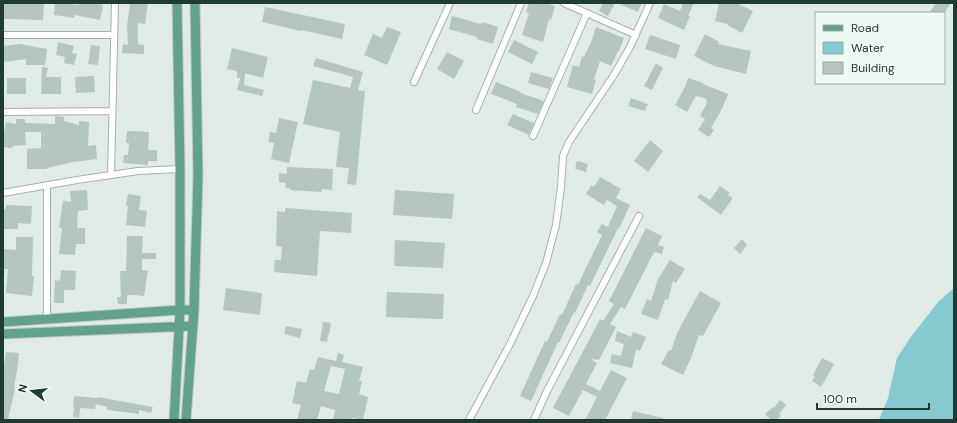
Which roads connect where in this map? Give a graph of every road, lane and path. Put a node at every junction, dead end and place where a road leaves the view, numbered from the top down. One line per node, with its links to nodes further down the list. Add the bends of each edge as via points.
1 (115, 3): 10 (street)
2 (177, 3): 17 (main road)
3 (195, 3): 23 (main road, via 198,176)
4 (450, 3): 12 (street)
5 (521, 3): 13 (street)
6 (564, 3): 8 (street)
7 (650, 3): 11 (street)
8 (587, 13): 11 (street); 16 (street)
9 (3, 35): 10 (street)
10 (114, 35): 14 (street)
11 (636, 35): 31 (street, via 614,75 562,156 556,225 546,263 510,344)
12 (414, 82)
13 (476, 110)
14 (112, 111): 15 (street); 18 (street)
15 (3, 112)
16 (533, 136)
17 (180, 169): 18 (street); 22 (main road)
18 (111, 175): 19 (street)
19 (47, 185): 20 (street); 24 (street)
20 (3, 193)
21 (639, 216): 32 (street)
22 (180, 310): 23 (main road); 24 (main road); 26 (main road)
23 (194, 310): 27 (main road)
24 (47, 319): 25 (main road)
25 (3, 322)
26 (179, 326): 27 (main road); 28 (main road); 29 (main road)
27 (193, 326): 30 (main road)
28 (3, 334)
29 (174, 420)
30 (186, 420)
31 (469, 420)
32 (534, 420)

